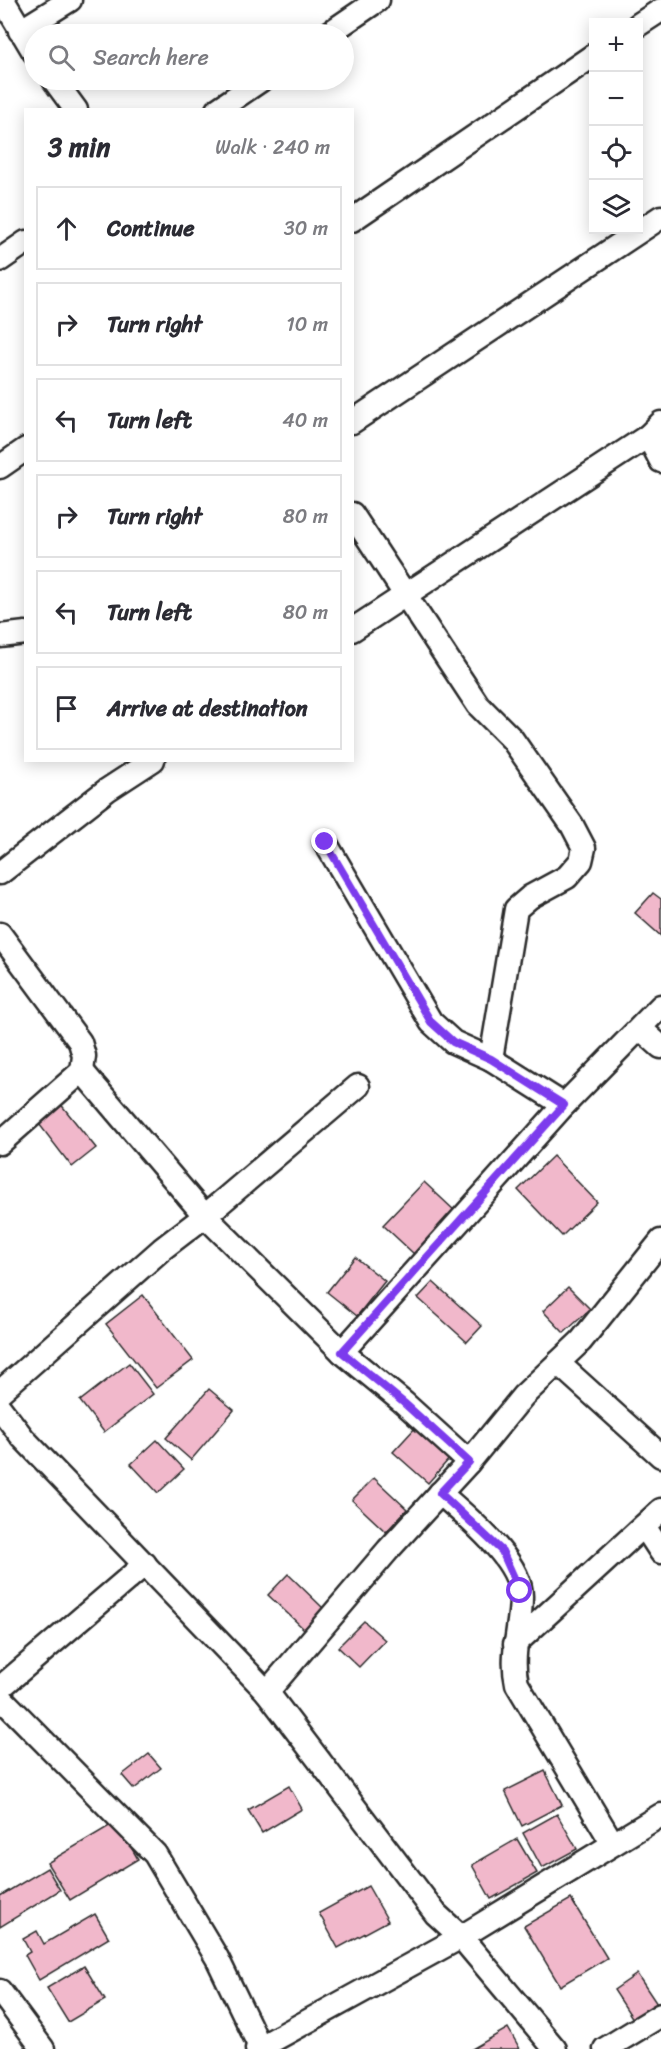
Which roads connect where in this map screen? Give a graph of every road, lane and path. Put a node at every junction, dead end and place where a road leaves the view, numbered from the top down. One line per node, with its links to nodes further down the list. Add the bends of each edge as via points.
1 (3, 0): 9 (street)
2 (70, 0): 6 (street)
3 (378, 0): 7 (street)
4 (661, 10): 5 (street)
5 (643, 22)
6 (32, 24)
7 (343, 24)
8 (24, 29): 9 (street)
9 (20, 32): 10 (street)
10 (24, 38)
11 (589, 58): 17 (street)
12 (61, 90): 14 (street)
13 (246, 90): 15 (street)
14 (75, 108)
15 (220, 108)
16 (661, 217): 20 (street)
17 (354, 219)
18 (24, 243): 19 (street)
19 (0, 260)
20 (354, 421)
21 (655, 429): 23 (street); 26 (street)
22 (24, 450): 24 (street)
23 (661, 461)
24 (0, 467)
25 (354, 517): 26 (street)
26 (406, 595): 27 (street); 37 (street, via 478,705 512,739 584,848 581,861 567,877 516,909)
27 (354, 629)
28 (24, 633): 29 (street)
29 (0, 636)
30 (150, 762): 32 (street)
31 (325, 842): 37 (street, via 431,1022 453,1042)
32 (0, 873)
33 (0, 934): 38 (street, via 80,1042 84,1056)
34 (661, 1006): 35 (street)
35 (641, 1029): 36 (street); 40 (street)
36 (661, 1047)
37 (491, 1059): 40 (street)
38 (82, 1071): 41 (street); 42 (street)
39 (358, 1086): 42 (street)
40 (564, 1105): 44 (street)
41 (0, 1143)
42 (205, 1216): 44 (street); 46 (street)
43 (661, 1241): 45 (street)
44 (342, 1352): 49 (street)
45 (558, 1363): 48 (street); 49 (street, via 524,1396)
46 (0, 1392)
47 (0, 1408): 54 (street, via 22,1438)
48 (661, 1456)
49 (469, 1462): 50 (street)
50 (440, 1493): 55 (street, via 502,1551 515,1576 521,1597); 57 (street)
51 (661, 1510): 52 (street)
52 (644, 1526): 53 (street); 55 (street)
53 (661, 1552)
54 (145, 1564): 56 (street); 57 (street)
55 (515, 1644): 60 (street, via 517,1684)
56 (0, 1688)
57 (267, 1692): 61 (street, via 436,1914)
58 (0, 1697): 64 (street, via 155,1854 218,1958)
59 (661, 1815): 60 (street)
60 (613, 1844): 61 (street)
61 (461, 1937): 64 (street); 66 (street)
62 (0, 1991): 65 (street)
63 (661, 2015): 67 (street)
64 (259, 2048)
65 (43, 2049)
66 (555, 2049)
67 (605, 2049)

